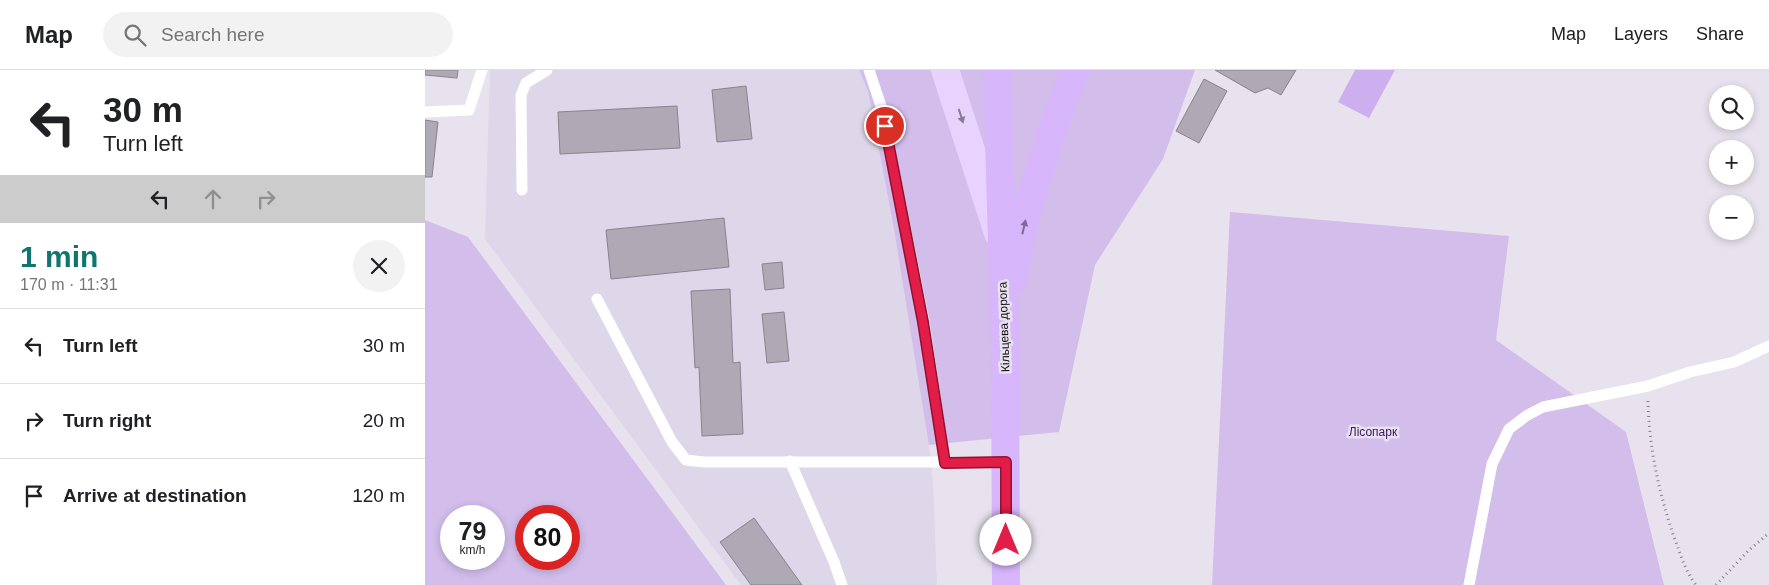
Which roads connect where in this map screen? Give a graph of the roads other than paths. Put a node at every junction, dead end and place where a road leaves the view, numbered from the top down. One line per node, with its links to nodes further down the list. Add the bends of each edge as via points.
1 (482, 70): 7 (lane, via 469,110)
2 (547, 70): 8 (lane, via 526,83 521,95)
3 (869, 70): 15 (lane, via 881,106 920,302)
4 (945, 70): 9 (main road, one-way to 9)
5 (997, 70): 9 (highway, Кільцева дорога)
6 (1076, 70): 11 (highway, one-way to 6, via 1016,262 1032,193 1063,97)
7 (425, 112)
8 (522, 190)
9 (1001, 242): 11 (highway, Кільцева дорога)
10 (597, 299): 13 (lane, via 672,442 686,460)
11 (1005, 344): 14 (highway, Кільцева дорога)
12 (1769, 346): 18 (lane, via 1734,362 1648,386 1543,407 1509,429 1491,464)
13 (790, 461): 15 (lane); 17 (lane)
14 (1006, 462): 15 (lane); 16 (highway, Кільцева дорога)
15 (945, 463)
16 (1006, 584)
17 (842, 585)
18 (1469, 585)

